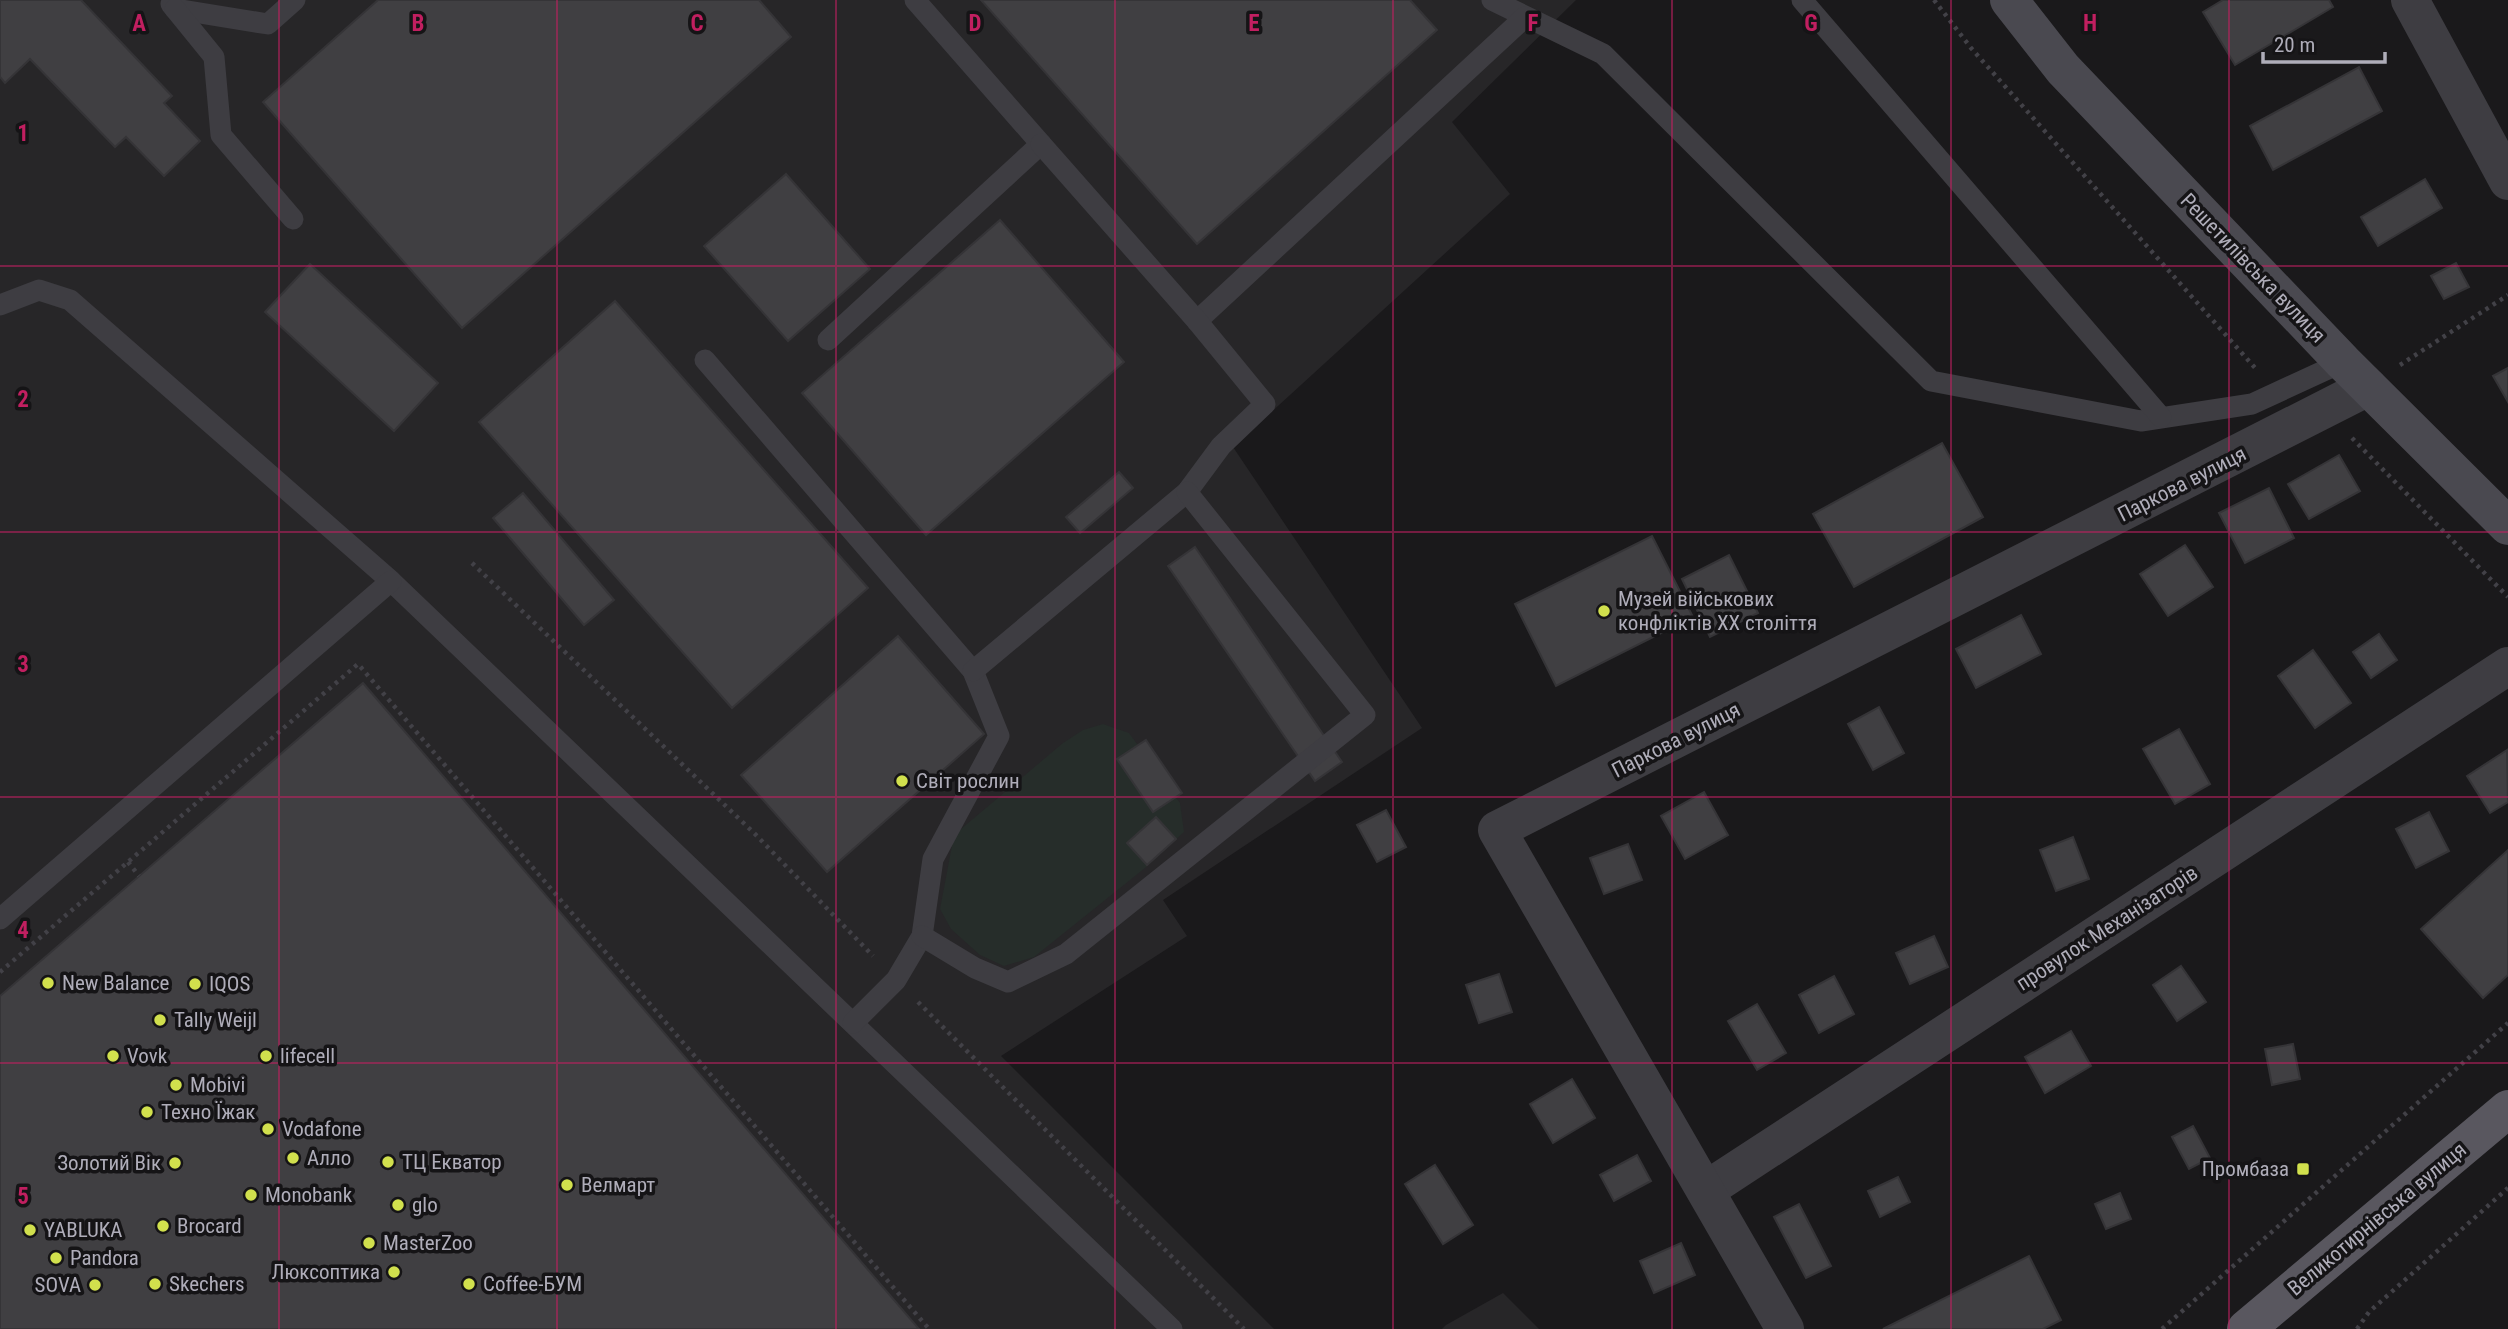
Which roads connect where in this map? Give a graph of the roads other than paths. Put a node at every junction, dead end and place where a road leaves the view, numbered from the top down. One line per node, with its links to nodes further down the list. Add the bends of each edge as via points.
1 (295, 0): 7 (lane, via 268,24)
2 (915, 0): 9 (lane)
3 (1492, 0): 8 (lane)
4 (1802, 0): 17 (lane)
5 (2009, 0): 16 (street, Решетилівська вулиця, via 2063,69)
6 (2410, 0): 10 (street)
7 (171, 4): 11 (lane, via 215,57 220,135)
8 (1525, 17): 13 (lane); 17 (lane, via 1603,54 1930,381 2141,421)
9 (1041, 144): 13 (lane); 14 (lane)
10 (2508, 181)
11 (293, 219)
12 (0, 305): 20 (lane, via 39,290 70,300)
13 (1198, 321): 18 (lane, via 1265,404 1222,446)
14 (828, 340)
15 (705, 360): 22 (lane)
16 (2355, 374): 17 (lane, via 2277,392 2252,404); 19 (street, Решетилівська вулиця); 27 (street, Паркова вулиця, via 2325,411 1497,830)
17 (2161, 418)
18 (1187, 492): 22 (lane); 24 (lane, via 1365,715 1066,954 1008,982)
19 (2508, 526)
20 (391, 581): 23 (lane); 25 (lane)
21 (2508, 666): 27 (street, провулок Механізаторів)
22 (973, 671): 24 (lane, via 999,736 933,859)
23 (0, 919)
24 (922, 936): 25 (lane, via 896,980)
25 (853, 1023): 28 (lane)
26 (2508, 1109): 30 (main road, Великотирнівська вулиця)
27 (1706, 1190): 29 (street, Паркова вулиця)
28 (1172, 1329)
29 (1785, 1329)
30 (2246, 1329)

